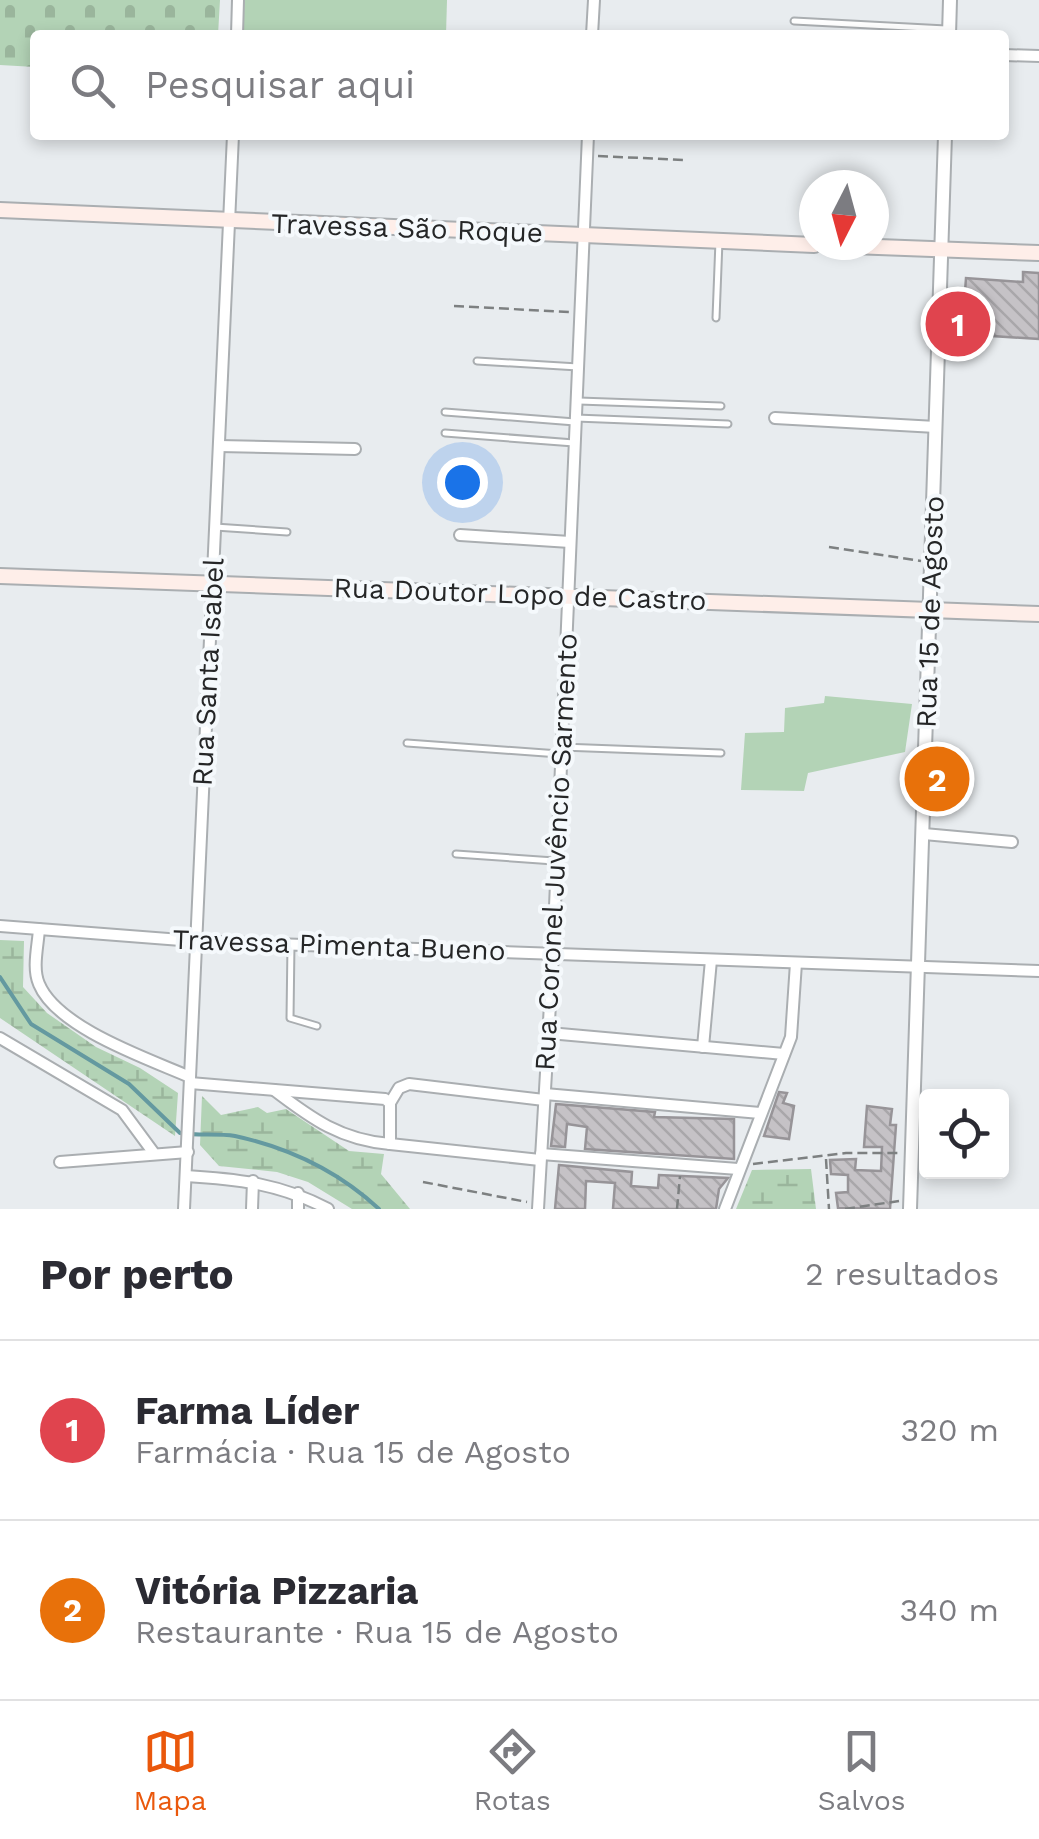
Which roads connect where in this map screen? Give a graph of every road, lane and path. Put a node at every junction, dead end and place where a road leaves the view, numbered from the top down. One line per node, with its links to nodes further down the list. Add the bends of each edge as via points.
1 (238, 0): 5 (street)
2 (594, 0): 6 (street)
3 (950, 0): 8 (street)
4 (794, 21): 7 (lane)
5 (237, 30)
6 (592, 30)
7 (921, 30)
8 (949, 30)
9 (1009, 55): 10 (street)
10 (1039, 56)
11 (233, 140): 17 (street, Rua Santa Isabel)
12 (588, 140): 14 (street, Rua Coronel Juvêncio Sarmento)
13 (945, 140): 22 (street, Rua 15 de Agosto)
14 (587, 155): 15 (path); 18 (street, Rua Coronel Juvêncio Sarmento)
15 (685, 160)
16 (0, 210): 17 (main road, Travessa São Roque)
17 (230, 220): 18 (main road, Travessa São Roque); 38 (street, Rua Santa Isabel)
18 (584, 235): 19 (main road, Travessa São Roque); 25 (street, Rua Coronel Juvêncio Sarmento)
19 (719, 240): 20 (main road, Travessa São Roque); 26 (lane)
20 (799, 243)
21 (889, 248): 22 (main road)
22 (941, 250): 23 (main road); 35 (street, Rua 15 de Agosto)
23 (1039, 253)
24 (454, 306): 25 (path)
25 (580, 312): 28 (street, Rua Coronel Juvêncio Sarmento)
26 (716, 318)
27 (476, 361): 28 (lane)
28 (578, 367): 29 (street, Rua Coronel Juvêncio Sarmento)
29 (576, 401): 30 (lane); 33 (street, Rua Coronel Juvêncio Sarmento)
30 (720, 406)
31 (445, 412): 33 (lane)
32 (776, 418): 35 (street)
33 (575, 420): 34 (lane); 37 (street, Rua Coronel Juvêncio Sarmento)
34 (728, 424)
35 (936, 427): 45 (street, Rua 15 de Agosto)
36 (445, 433): 37 (lane)
37 (574, 443): 43 (street, Rua Coronel Juvêncio Sarmento)
38 (219, 446): 39 (street); 40 (street, Rua Santa Isabel)
39 (355, 449)
40 (215, 527): 41 (lane); 47 (street, Rua Santa Isabel)
41 (287, 532)
42 (460, 534): 43 (street)
43 (570, 542): 48 (street, Rua Coronel Juvêncio Sarmento)
44 (829, 546): 45 (path)
45 (932, 563): 49 (street, Rua 15 de Agosto)
46 (0, 576): 47 (main road, Rua Doutor Lopo de Castro)
47 (212, 584): 48 (main road, Rua Doutor Lopo de Castro); 60 (street, Rua Santa Isabel)
48 (568, 595): 49 (main road, Rua Doutor Lopo de Castro); 52 (street, Rua Coronel Juvêncio Sarmento)
49 (931, 610): 50 (main road, Rua Doutor Lopo de Castro); 54 (street, Rua 15 de Agosto)
50 (1039, 614)
51 (407, 744): 52 (lane)
52 (562, 751): 53 (lane); 57 (street, Rua Coronel Juvêncio Sarmento)
53 (720, 753)
54 (924, 834): 55 (street); 65 (street, Rua 15 de Agosto)
55 (1012, 842)
56 (456, 854): 57 (lane)
57 (557, 862): 62 (street, Rua Coronel Juvêncio Sarmento)
58 (0, 926): 59 (street, Travessa Pimenta Bueno)
59 (39, 929): 60 (street, Travessa Pimenta Bueno); 72 (street, via 38,982 52,1004 100,1037)
60 (194, 941): 61 (street, Travessa Pimenta Bueno); 72 (street, Rua Santa Isabel)
61 (291, 944): 62 (street, Travessa Pimenta Bueno); 67 (lane, via 290,1018)
62 (553, 953): 63 (street, Travessa Pimenta Bueno); 68 (street, Rua Coronel Juvêncio Sarmento)
63 (710, 960): 64 (street, Travessa Pimenta Bueno); 70 (street)
64 (796, 963): 65 (street, Travessa Pimenta Bueno); 71 (street)
65 (918, 966): 66 (street, Travessa Pimenta Bueno); 80 (street, Rua 15 de Agosto)
66 (1039, 971)
67 (317, 1026)
68 (549, 1032): 70 (street); 74 (street, Rua Coronel Juvêncio Sarmento)
69 (0, 1038): 79 (street, via 122,1110)
70 (702, 1046): 71 (street)
71 (784, 1054): 76 (street)
72 (190, 1080): 73 (street); 78 (street, Rua Santa Isabel)
73 (273, 1090): 75 (street); 77 (street, via 355,1141)
74 (545, 1097): 75 (street, via 409,1084); 76 (street); 81 (street, Rua Coronel Juvêncio Sarmento)
75 (390, 1104): 77 (street)
76 (760, 1113): 85 (street)
77 (390, 1144): 81 (street)
78 (188, 1146): 79 (street); 86 (street, Rua Santa Isabel)
79 (153, 1152): 83 (street)
80 (910, 1153): 82 (path); 90 (street, Rua 15 de Agosto)
81 (540, 1157): 84 (street); 91 (street, Rua Coronel Juvêncio Sarmento)
82 (826, 1157): 85 (path); 98 (path)
83 (60, 1162)
84 (681, 1164): 85 (street); 96 (path)
85 (741, 1166): 97 (street)
86 (186, 1176): 87 (street); 92 (street, Rua Santa Isabel)
87 (253, 1180): 89 (street); 93 (street)
88 (423, 1182): 91 (path)
89 (298, 1193): 94 (street); 95 (street)
90 (910, 1204): 99 (path)
91 (538, 1206)
92 (184, 1209)
93 (252, 1209)
94 (298, 1209)
95 (328, 1209)
96 (677, 1209)
97 (724, 1209)
98 (828, 1209)
99 (845, 1209)

